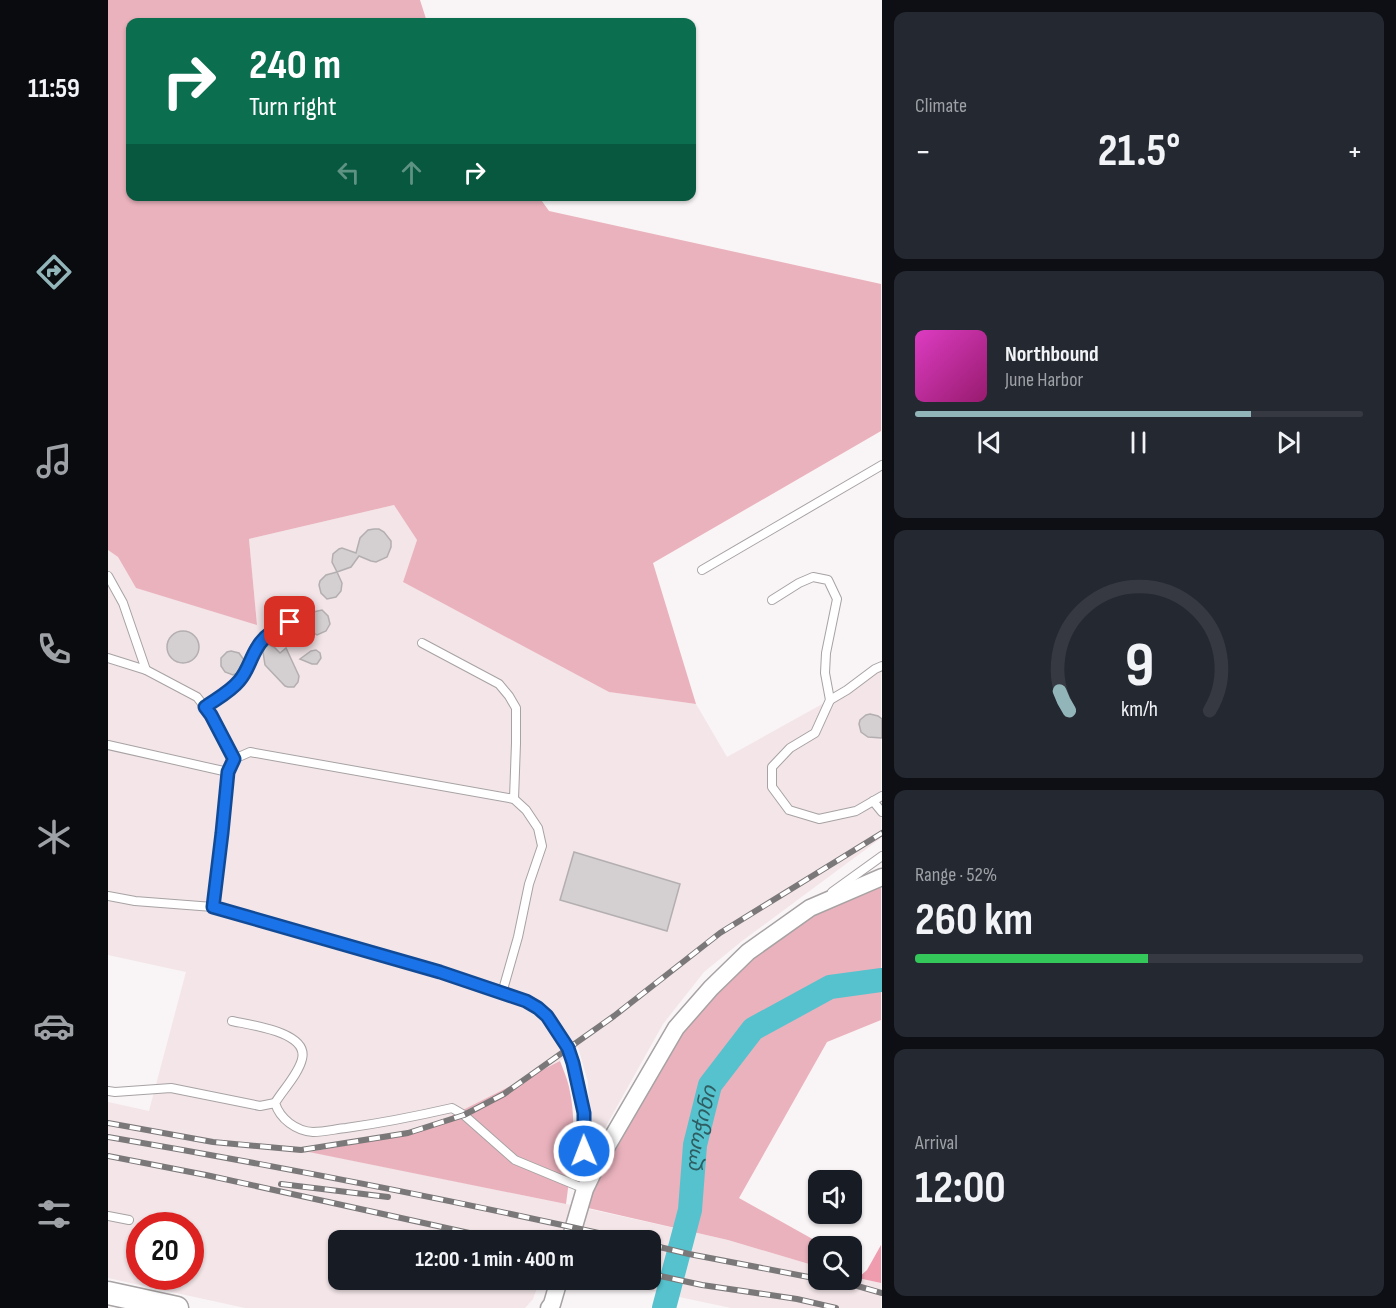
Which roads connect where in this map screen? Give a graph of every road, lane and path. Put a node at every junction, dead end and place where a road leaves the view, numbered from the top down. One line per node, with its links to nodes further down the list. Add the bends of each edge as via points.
1 (882, 465): 2 (lane)
2 (702, 570)
3 (108, 576): 9 (lane, via 123,603)
4 (772, 600): 10 (lane, via 799,583 813,578 828,580 837,599 826,653)
5 (290, 622): 11 (lane, via 264,637 239,682)
6 (422, 643): 15 (lane, via 499,684 509,696 516,708)
7 (108, 658): 9 (lane)
8 (882, 666): 10 (lane)
9 (146, 670): 11 (lane, via 197,697)
10 (830, 700): 16 (lane, via 815,732 790,748 772,767 772,787 789,810 819,819 856,812)
11 (205, 707): 13 (lane)
12 (108, 745): 14 (lane)
13 (234, 759): 14 (lane); 15 (lane, via 250,752)
14 (228, 772): 21 (lane)
15 (514, 799): 23 (lane, via 538,828 542,846)
16 (878, 799): 17 (lane)
17 (882, 812)
18 (882, 856): 22 (lane)
19 (882, 877): 22 (street)
20 (108, 896): 21 (lane)
21 (213, 907): 23 (lane)
22 (810, 908): 27 (street, via 748,952 676,1028)
23 (502, 993): 27 (lane, via 538,1008 568,1048 584,1113)
24 (232, 1021): 26 (lane, via 287,1035 303,1050 300,1067)
25 (108, 1091): 26 (lane, via 171,1088 260,1106)
26 (275, 1102): 27 (lane, via 292,1125 315,1132 452,1108 515,1160)
27 (585, 1189): 30 (street)
28 (108, 1216): 29 (lane)
29 (126, 1219)
30 (573, 1230)
31 (556, 1290): 34 (street)
32 (108, 1293): 33 (main road)
33 (177, 1308)
34 (549, 1308)

